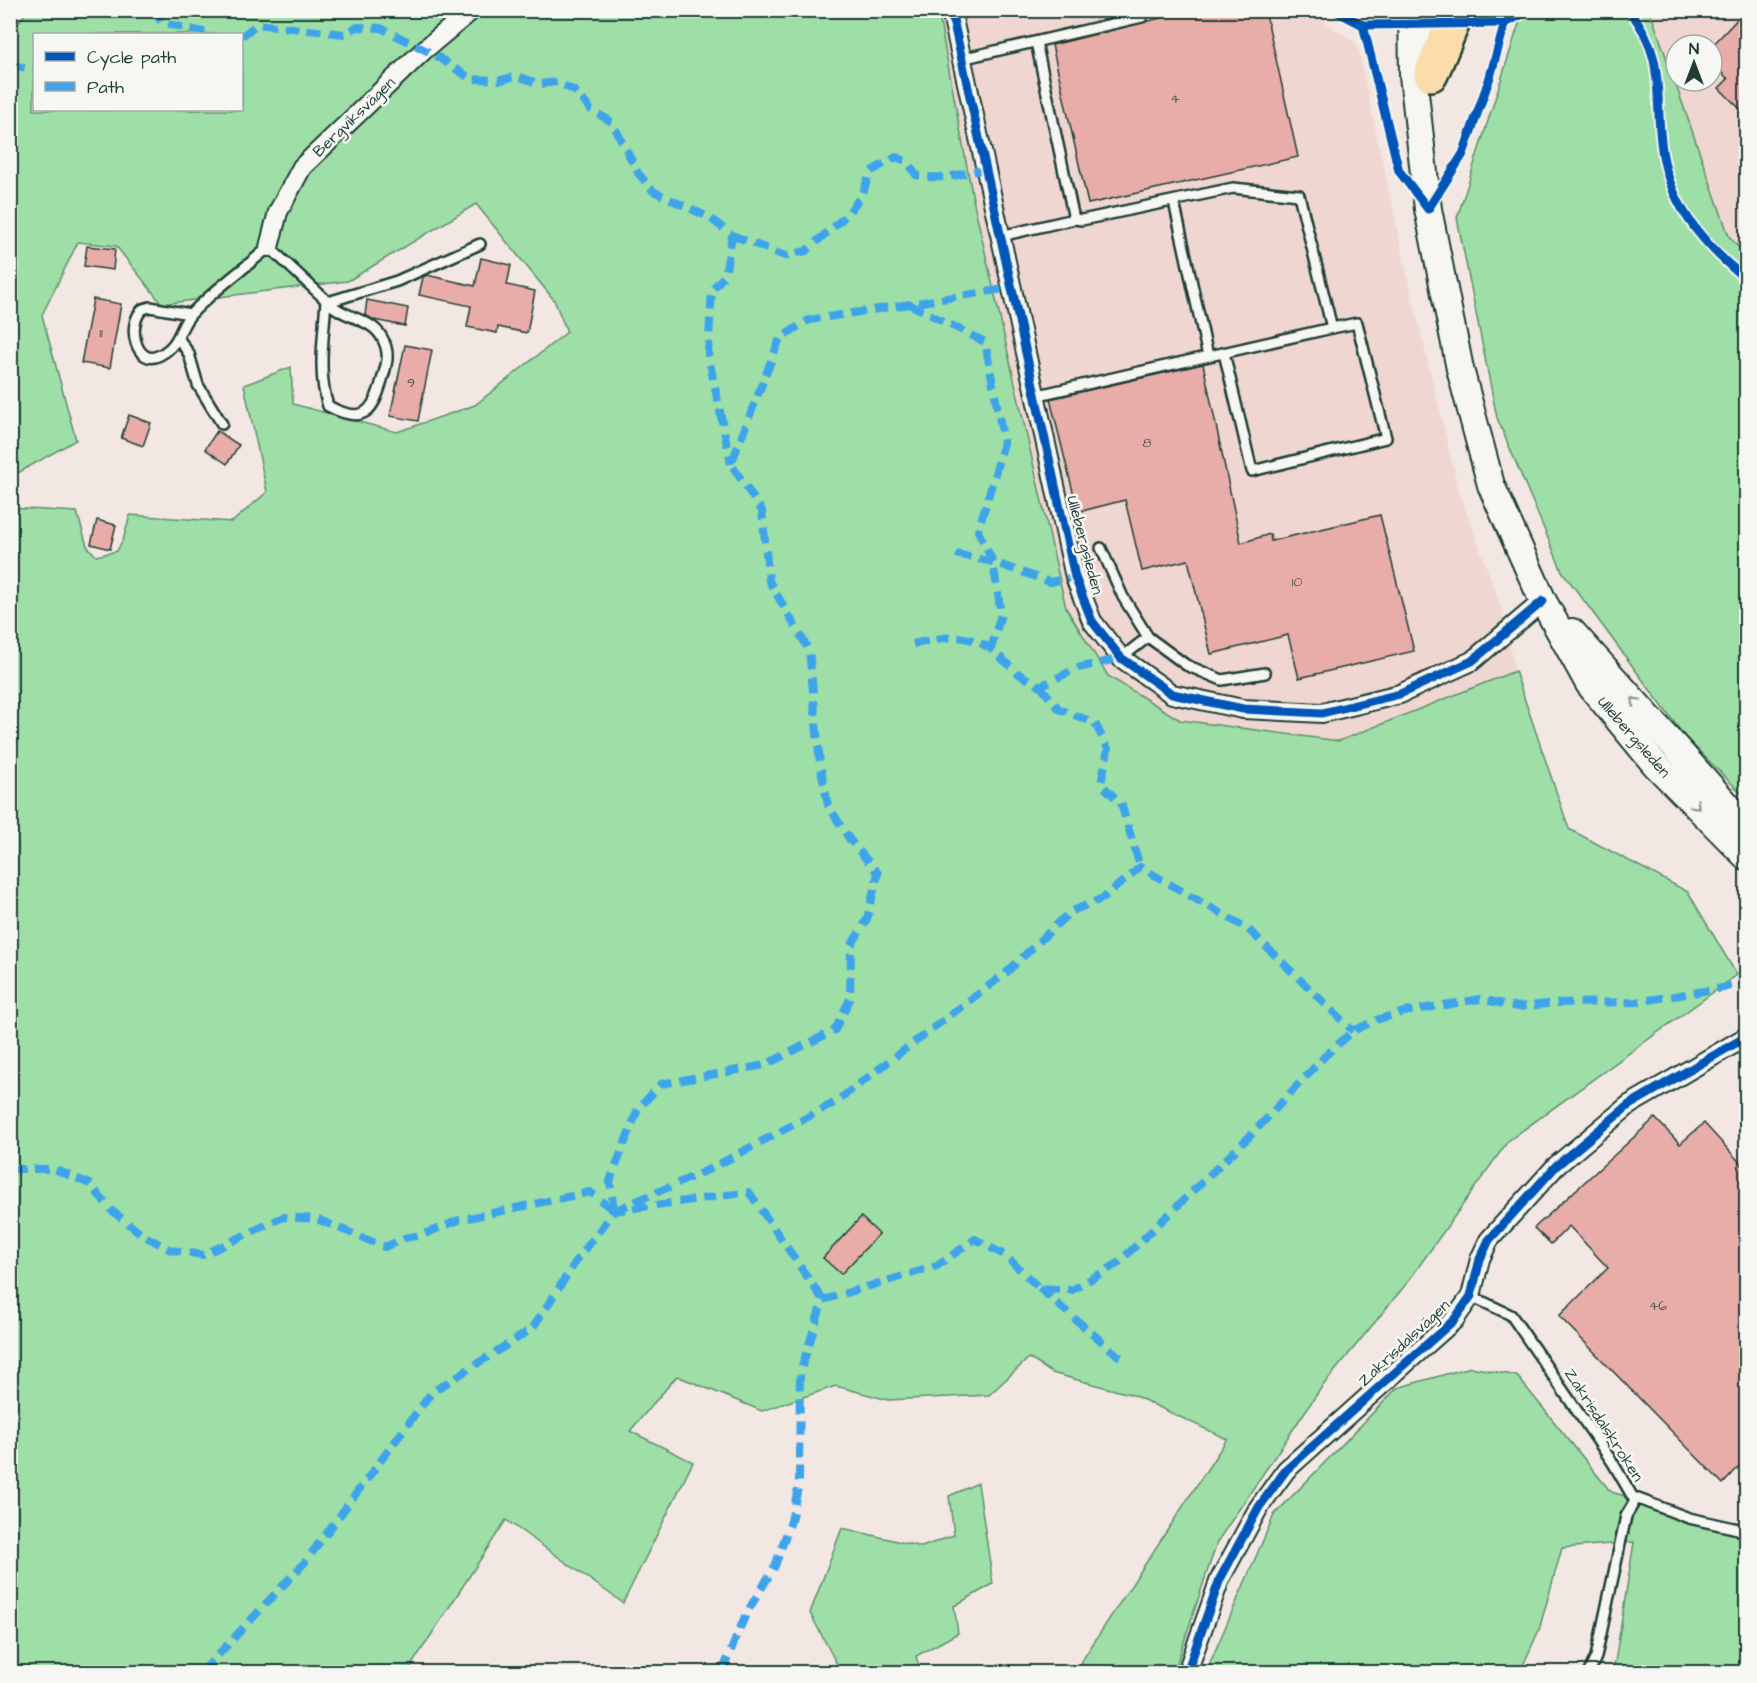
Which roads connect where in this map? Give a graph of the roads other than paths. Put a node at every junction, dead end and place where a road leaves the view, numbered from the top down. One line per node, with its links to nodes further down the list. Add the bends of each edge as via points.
1 (472, 10): 15 (street, Bergviksvägen, via 424,50 302,167 278,212)
2 (951, 10): 8 (street, Ullebergsleden)
3 (1412, 10): 10 (main road, Ullebergsleden, via 1413,75)
4 (1433, 10): 9 (main road, Ullebergsleden)
5 (1458, 10): 9 (highway)
6 (1142, 17): 7 (lane)
7 (1036, 42): 8 (lane); 12 (lane)
8 (961, 59): 13 (street, Ullebergsleden)
9 (1431, 74): 10 (main road, Ullebergsleden)
10 (1423, 146): 25 (main road, Ullebergsleden, via 1428,209 1460,369 1491,485)
11 (1174, 202): 12 (lane); 18 (lane, via 1233,188 1299,195); 21 (lane)
12 (1074, 219): 13 (lane)
13 (1001, 236): 22 (street, Ullebergsleden)
14 (480, 244): 16 (lane, via 398,281)
15 (269, 247): 16 (lane); 17 (lane)
16 (327, 301): 16 (lane, via 343,314 373,326 386,346 388,359 376,402 372,410 356,416 328,406 325,398 322,383)
17 (190, 314): 19 (lane); 19 (lane, via 150,307 135,317 136,345 148,357 157,357)
18 (1332, 328): 20 (lane); 20 (lane, via 1357,323 1386,438 1252,471)
19 (179, 339): 23 (lane, via 189,354 198,385)
20 (1224, 352): 21 (lane)
21 (1208, 356): 22 (lane)
22 (1034, 396): 27 (street, Ullebergsleden, via 1075,577 1092,621)
23 (222, 424)
24 (1101, 548): 26 (lane, via 1123,597)
25 (1543, 601): 27 (street, Ullebergsleden, via 1472,661 1400,694 1322,713 1244,709 1172,694); 29 (main road, Ullebergsleden, one-way to 25); 30 (main road, Ullebergsleden, one-way to 30, via 1589,684 1611,712 1655,764)
26 (1148, 637): 27 (lane); 28 (lane, via 1186,665 1222,680)
27 (1121, 658)
28 (1265, 673)
29 (1746, 826)
30 (1746, 856)
31 (1746, 1037): 32 (street, Zakrisdalsvägen, via 1629,1105 1556,1166 1489,1240)
32 (1471, 1296): 33 (lane, Zakrisdalskroken, via 1511,1315); 35 (street, Zakrisdalsvägen, via 1454,1320 1417,1355 1286,1470 1259,1507 1220,1579)
33 (1633, 1497): 34 (lane, via 1689,1518 1738,1529); 36 (lane, Zakrisdalskroken, via 1596,1657)
34 (1746, 1535)
35 (1187, 1672)
36 (1589, 1672)

